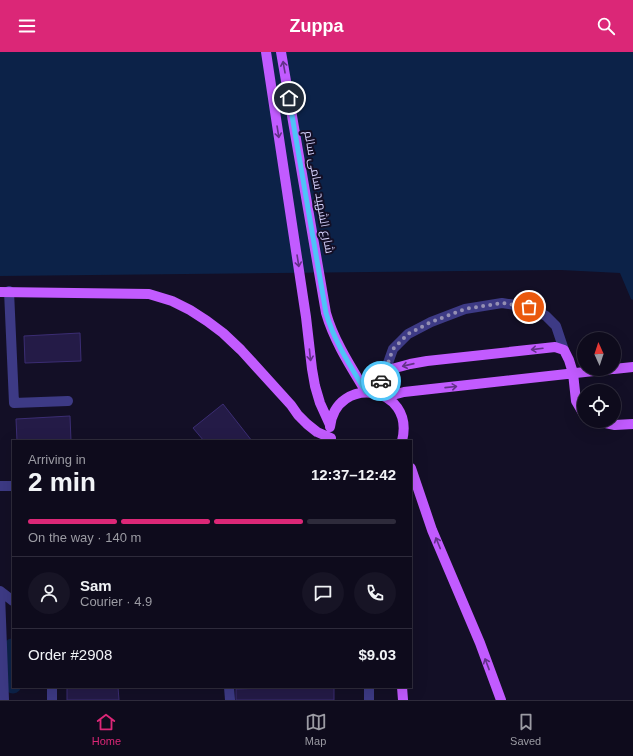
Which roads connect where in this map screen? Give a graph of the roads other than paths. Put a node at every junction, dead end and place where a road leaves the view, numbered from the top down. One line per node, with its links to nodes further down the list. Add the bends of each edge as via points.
1 (266, 52): 15 (main road, one-way to 15, via 312,369 320,403)
2 (282, 52): 10 (main road, شارع الشهيد سامى سالم, one-way to 2, via 346,358 326,313)
3 (4, 292): 12 (street, via 14,403); 17 (main road, via 149,294 172,301 223,333 307,424)
4 (564, 350): 7 (main road, one-way to 7, via 555,347 544,348 410,364); 7 (street, via 556,326 546,316 529,307 502,303 465,309 408,334 393,349); 8 (main road)
5 (633, 367): 6 (main road)
6 (621, 368)
7 (388, 370): 10 (main road)
8 (573, 373): 9 (main road); 11 (main road, one-way to 8, via 404,392); 13 (main road)
9 (577, 373)
10 (370, 393): 11 (main road); 15 (main road, via 357,394 342,402 334,412)
11 (385, 397): 18 (main road, via 398,408 402,416)
12 (68, 401)
13 (577, 403)
14 (633, 424): 16 (main road)
15 (330, 425): 17 (main road)
16 (621, 425)
17 (331, 440)
18 (402, 440)
19 (412, 471): 34 (main road, one-way to 19, via 432,530)
20 (0, 486): 21 (street)
21 (12, 486)
22 (0, 591): 24 (street)
23 (0, 594): 29 (street)
24 (12, 600)
25 (52, 688): 30 (street)
26 (229, 688): 31 (street)
27 (369, 688): 32 (street)
28 (402, 688): 33 (main road)
29 (4, 700)
30 (52, 700)
31 (230, 700)
32 (369, 700)
33 (403, 700)
34 (501, 700)

